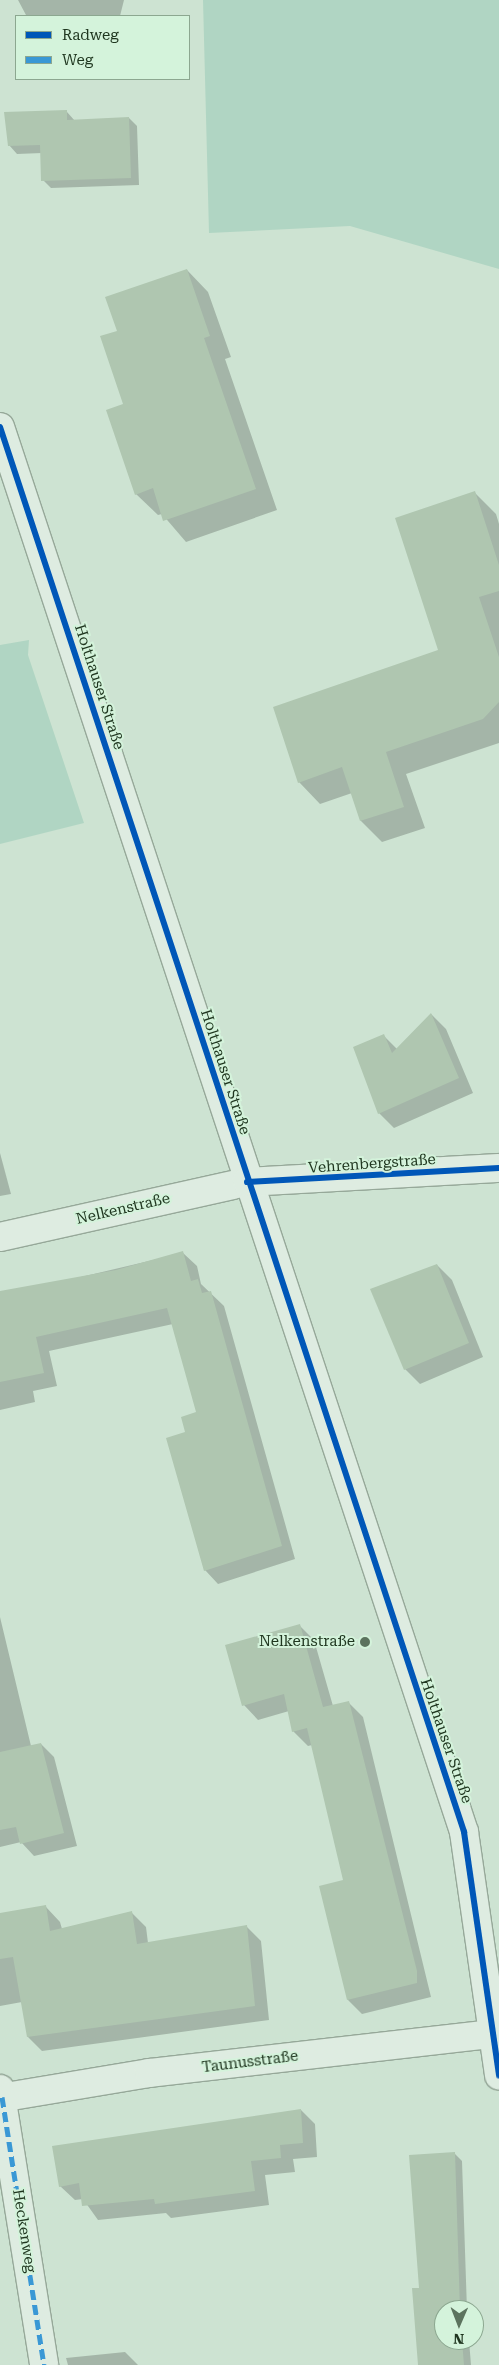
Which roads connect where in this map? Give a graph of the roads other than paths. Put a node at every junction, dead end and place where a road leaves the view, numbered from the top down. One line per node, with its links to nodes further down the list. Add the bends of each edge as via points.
1 (0, 427): 3 (street, Holthauser Straße)
2 (499, 1168): 3 (street, Vehrenbergstraße)
3 (247, 1182): 4 (street, Nelkenstraße); 5 (street, Holthauser Straße, via 464,1832)
4 (0, 1237)
5 (497, 2033): 6 (street, Holthauser Straße); 7 (street, Taunusstraße, via 148,2073)
6 (499, 2076)
7 (1, 2095): 8 (street, Heckenweg)
8 (44, 2365)

